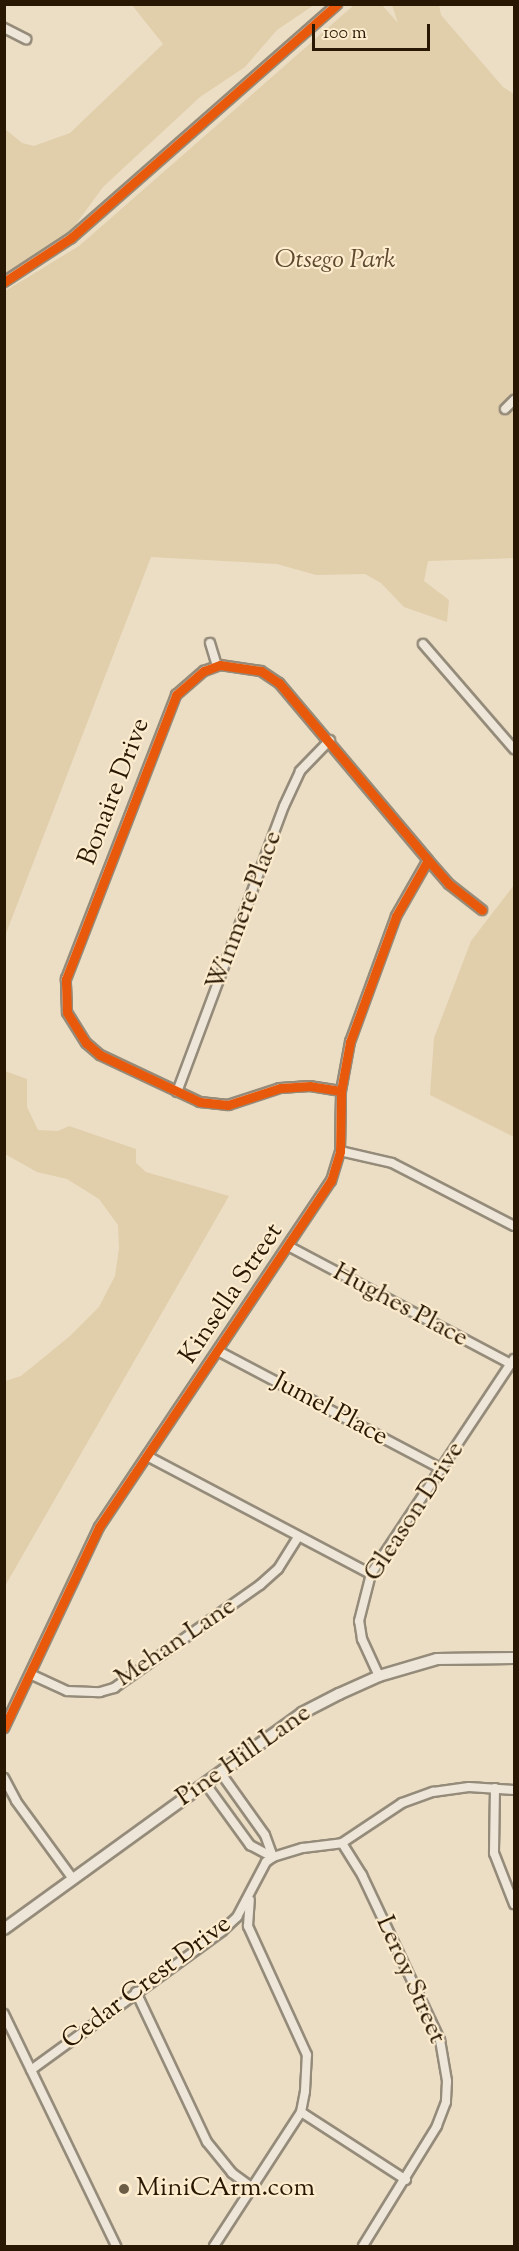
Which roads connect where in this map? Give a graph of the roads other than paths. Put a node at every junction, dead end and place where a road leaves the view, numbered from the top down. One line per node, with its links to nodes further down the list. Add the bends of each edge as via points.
1 (338, 4): 4 (street, via 71,238)
2 (4, 28): 3 (street)
3 (26, 39)
4 (4, 282)
5 (514, 400): 6 (street)
6 (505, 409)
7 (210, 643): 9 (street)
8 (423, 644): 11 (street)
9 (217, 666): 10 (street, via 261,671 296,699); 15 (street, Bonaire Drive, via 204,670 176,695 66,979 64,995 74,1028 86,1044 128,1071)
10 (330, 740): 12 (street); 15 (street, Winmere Place, via 300,771 288,797)
11 (514, 749)
12 (428, 860): 13 (street, via 449,884); 14 (street, Kinsella Street, via 396,916 350,1042)
13 (482, 910)
14 (340, 1090): 15 (street, Bonaire Drive, via 280,1088 214,1106); 16 (street, Kinsella Street)
15 (177, 1092)
16 (340, 1151): 17 (street, via 392,1163); 18 (street, Kinsella Street, via 324,1194)
17 (514, 1226)
18 (290, 1247): 19 (street, Kinsella Street); 20 (street, Hughes Place)
19 (218, 1352): 21 (street, Kinsella Street); 22 (street, Jumel Place)
20 (513, 1361): 22 (street, Gleason Drive)
21 (147, 1456): 23 (street); 26 (street, Kinsella Street, via 99,1527)
22 (442, 1469): 24 (street, Gleason Drive)
23 (298, 1537): 24 (street); 26 (street, Mehan Lane, via 278,1569 260,1585 114,1688 100,1692 67,1691)
24 (371, 1574): 27 (street, Gleason Drive, via 359,1621 362,1639)
25 (514, 1658): 27 (street, Pine Hill Lane, via 438,1659)
26 (30, 1674): 28 (street, Kinsella Street)
27 (379, 1676): 29 (street, Pine Hill Lane, via 302,1713)
28 (4, 1728)
29 (220, 1772): 31 (street, Pine Hill Lane); 35 (street, via 265,1835)
30 (4, 1778): 36 (street, via 16,1801)
31 (205, 1783): 35 (street, via 250,1845); 36 (street, Pine Hill Lane)
32 (495, 1788): 33 (street); 34 (street, via 433,1792 402,1803); 38 (street, via 494,1853)
33 (514, 1790)
34 (342, 1844): 35 (street, via 303,1848); 44 (street, Leroy Street, via 381,1913 440,2040 445,2060 446,2102)
35 (273, 1857): 37 (street, Cedar Crest Drive, via 266,1862)
36 (73, 1879): 39 (street, Pine Hill Lane)
37 (250, 1898): 40 (street, Cedar Crest Drive, via 222,1931); 43 (street, via 248,1926 307,2055)
38 (514, 1904)
39 (4, 1929)
40 (136, 1992): 42 (street, Cedar Crest Drive); 45 (street, via 207,2142 232,2173)
41 (4, 2014): 42 (street)
42 (31, 2070): 46 (street)
43 (301, 2112): 44 (street); 45 (street)
44 (406, 2180): 48 (street, Leroy Street)
45 (253, 2188): 47 (street)
46 (116, 2247)
47 (214, 2247)
48 (363, 2247)

